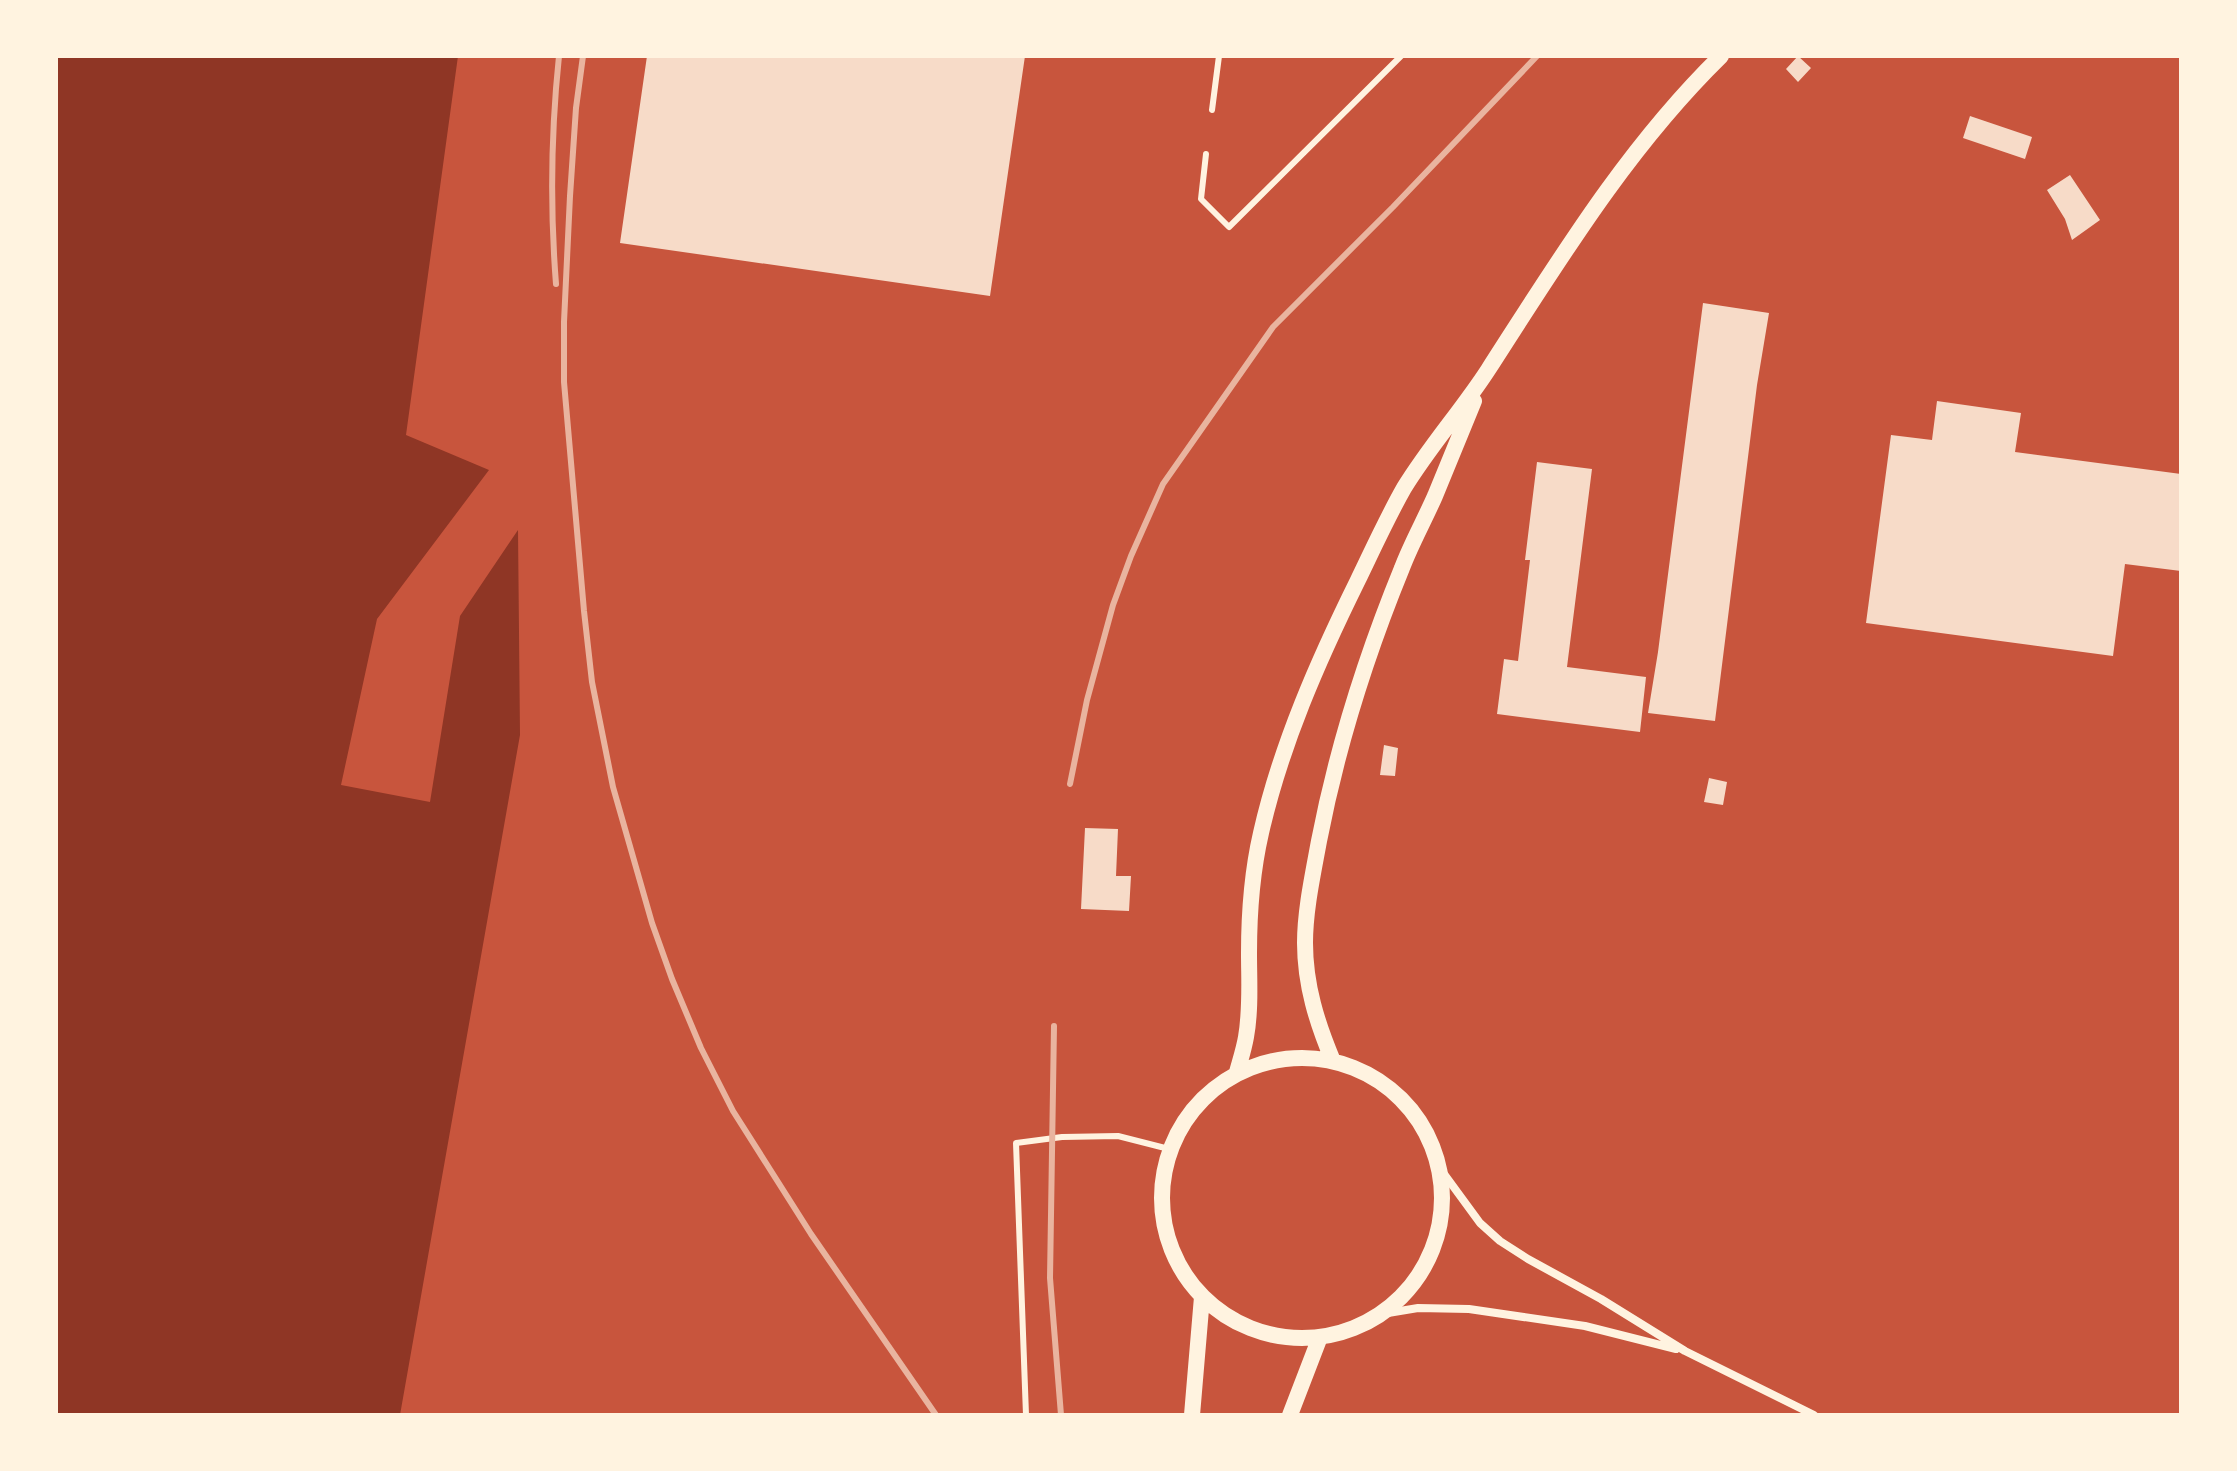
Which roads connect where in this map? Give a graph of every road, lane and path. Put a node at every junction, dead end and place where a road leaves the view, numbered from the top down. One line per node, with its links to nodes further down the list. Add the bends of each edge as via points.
1 (1219, 56): 4 (lane)
2 (1401, 56): 5 (lane, via 1229,227 1201,199)
3 (1721, 56): 6 (main road, via 1602,196)
4 (1212, 110)
5 (1206, 154)
6 (1485, 374): 7 (main road, via 1372,646 1324,816 1305,942 1317,1022); 8 (main road, via 1405,487 1338,620 1293,729 1260,835 1250,999)
7 (1333, 1061): 8 (main road, via 1301,1057); 10 (main road, via 1370,1075 1402,1099 1426,1130)
8 (1237, 1072): 9 (main road, via 1208,1091 1185,1117)
9 (1169, 1149): 11 (main road, via 1161,1187 1164,1228 1178,1265); 15 (lane, via 1118,1136 1016,1143)
10 (1439, 1167): 12 (main road, via 1443,1200 1426,1265); 14 (street, via 1500,1241)
11 (1202, 1297): 13 (main road, via 1237,1323 1278,1336); 16 (main road)
12 (1382, 1314): 13 (main road, via 1352,1330); 14 (street, via 1418,1308 1481,1311 1585,1326)
13 (1320, 1337): 17 (main road)
14 (1685, 1351): 18 (street)
15 (1026, 1415)
16 (1192, 1415)
17 (1290, 1415)
18 (1814, 1415)

